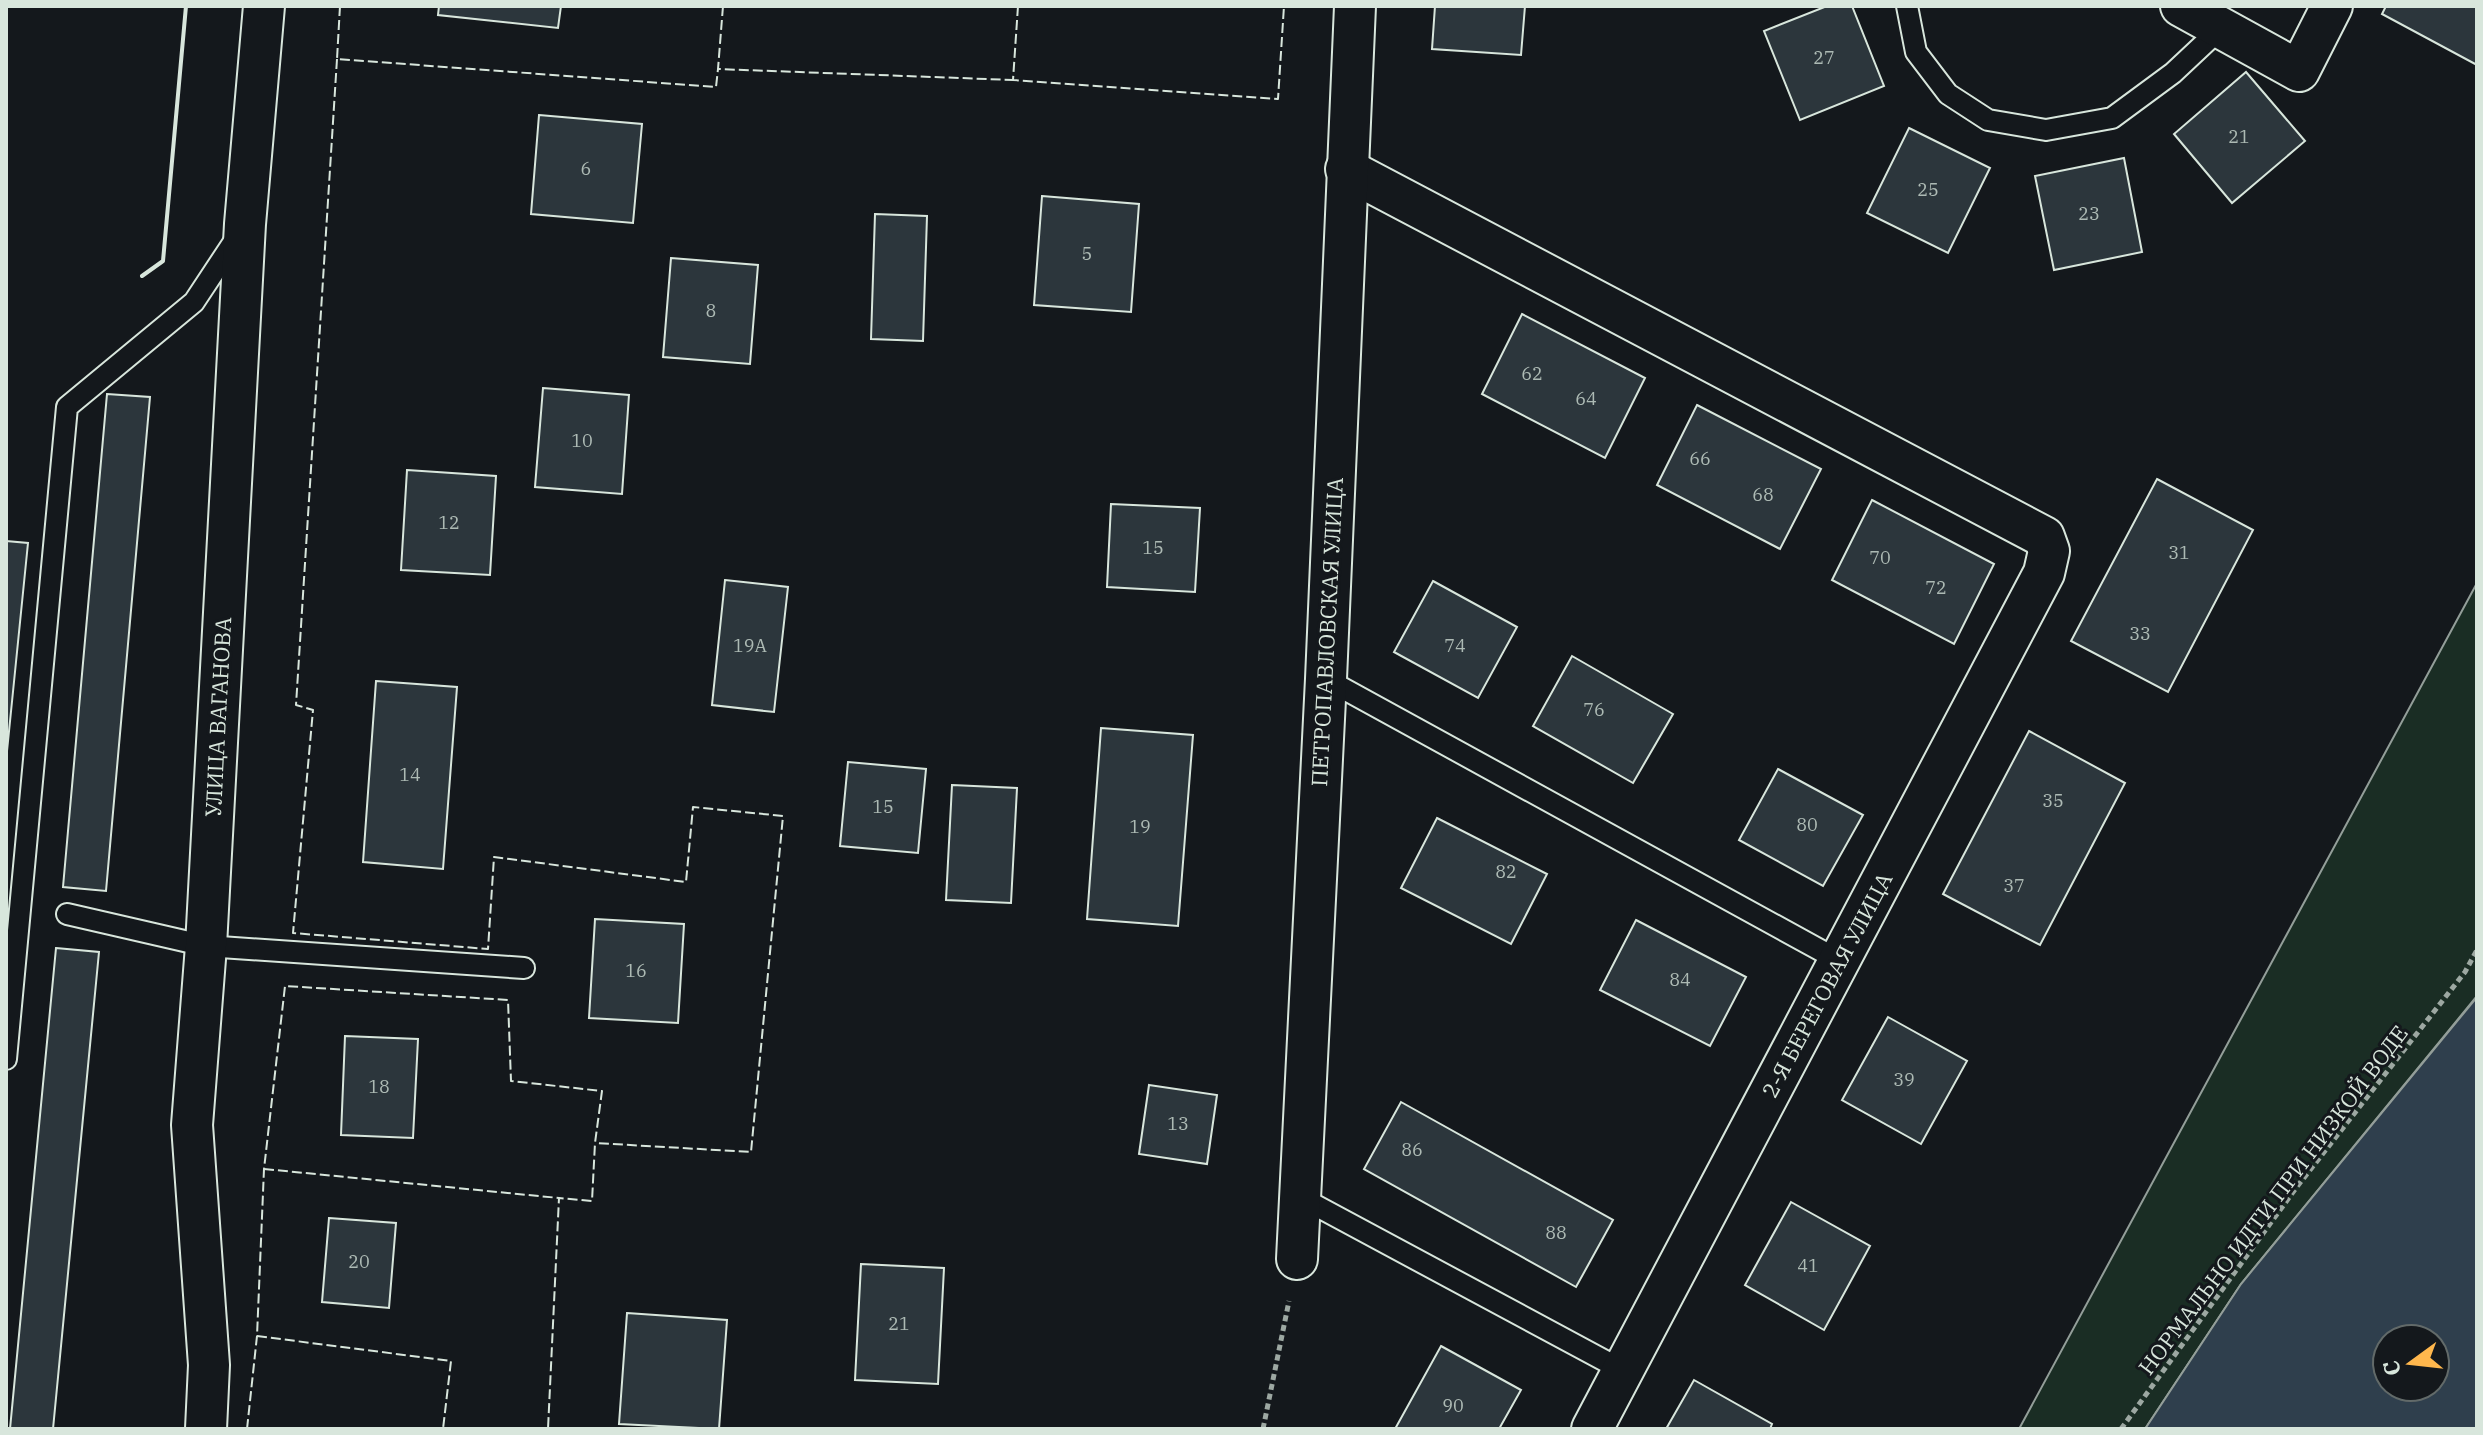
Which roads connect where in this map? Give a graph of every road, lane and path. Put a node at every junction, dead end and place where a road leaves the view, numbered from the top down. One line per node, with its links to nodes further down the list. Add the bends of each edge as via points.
1 (264, 6): 8 (street, УЛИЦА ВАГАНОВА)
2 (1355, 6): 7 (street, ПЕТРОПАВЛОВСКАЯ УЛИЦА)
3 (1907, 6): 6 (lane, via 1916,52 1948,94 1988,120 2046,130 2112,118 2173,73)
4 (2181, 6): 6 (street)
5 (2332, 6): 6 (street, via 2299,71)
6 (2221, 28)
7 (1346, 169): 9 (street, ПЕТРОПАВЛОВСКАЯ УЛИЦА); 13 (street, 2-Я БЕРЕГОВАЯ УЛИЦА, via 2044,537 2049,551 2044,573)
8 (245, 224): 11 (street, УЛИЦА ВАГАНОВА); 15 (lane, via 194,302 67,407)
9 (1326, 679): 13 (lane); 16 (street, ПЕТРОПАВЛОВСКАЯ УЛИЦА)
10 (67, 914): 11 (lane)
11 (206, 946): 14 (lane); 19 (street, УЛИЦА ВАГАНОВА, via 192,1125 209,1365)
12 (2477, 950): 22 (path, НОРМАЛЬНО ИДТИ ПРИ НИЗКОЙ ВОДЕ)
13 (1840, 961): 18 (street, 2-Я БЕРЕГОВАЯ УЛИЦА)
14 (524, 968)
15 (6, 1059)
16 (1300, 1197): 17 (street, ПЕТРОПАВЛОВСКАЯ УЛИЦА); 18 (lane)
17 (1297, 1259): 20 (path)
18 (1622, 1370): 21 (street, 2-Я БЕРЕГОВАЯ УЛИЦА)
19 (206, 1429)
20 (1263, 1429)
21 (1592, 1429)
22 (2121, 1429)

